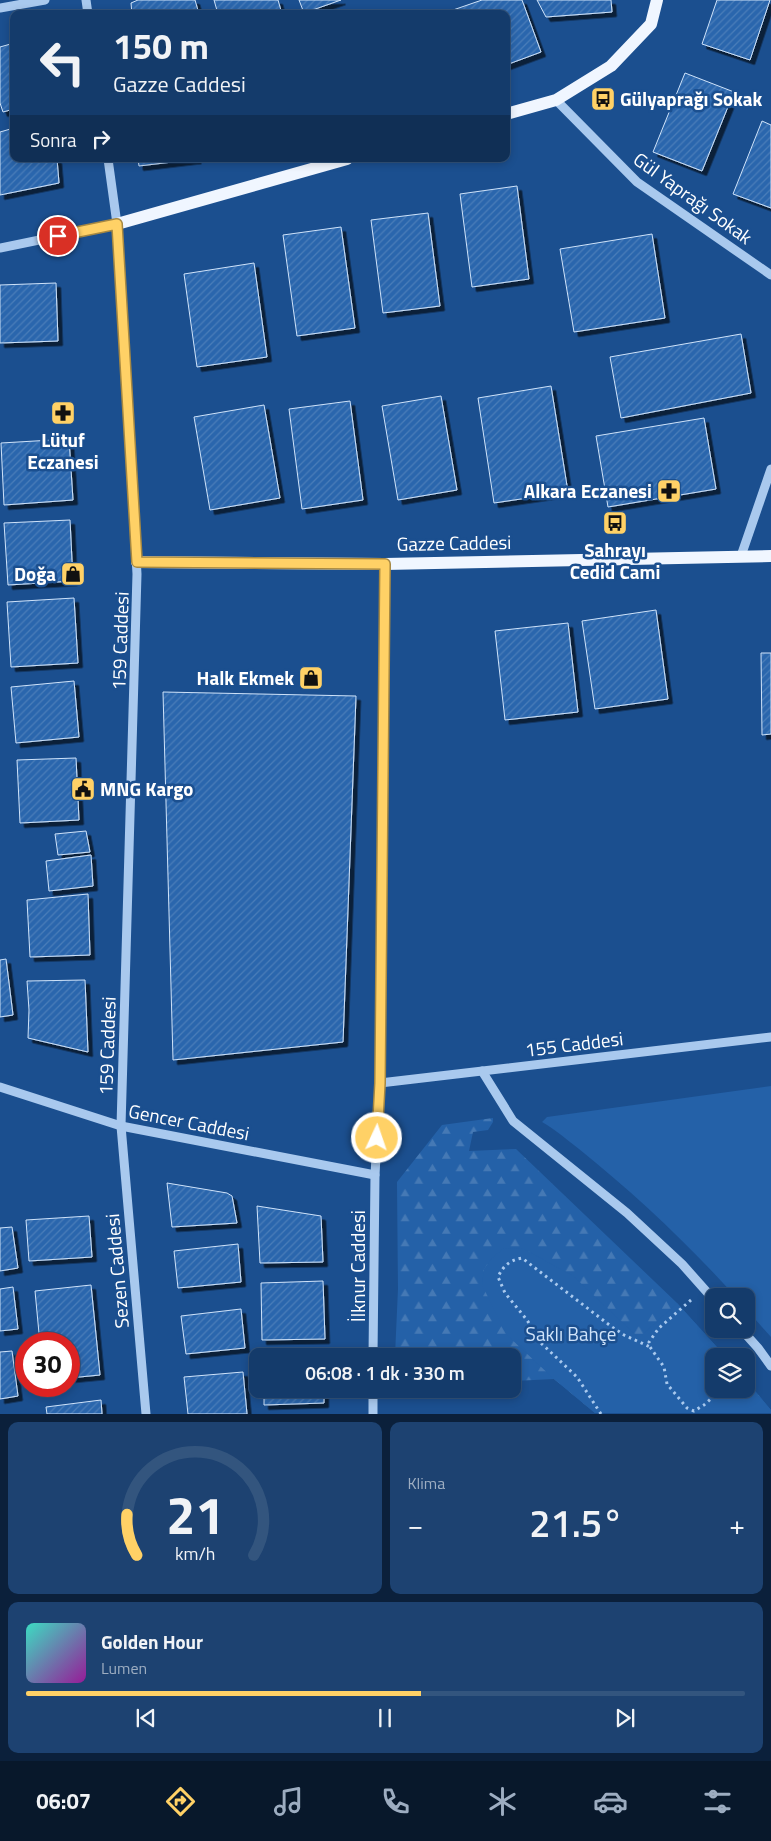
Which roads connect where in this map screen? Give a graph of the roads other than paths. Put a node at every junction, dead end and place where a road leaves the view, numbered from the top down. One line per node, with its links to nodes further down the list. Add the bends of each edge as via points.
1 (45, 0): 3 (street)
2 (657, 0): 4 (main road, via 651,24 611,66)
3 (0, 8)
4 (556, 100): 5 (main road); 10 (street, Gül Yaprağı Sokak, via 637,182)
5 (510, 113)
6 (108, 162): 8 (street, 159 Caddesi)
7 (336, 162): 8 (main road)
8 (117, 224): 9 (street); 14 (street, 159 Caddesi)
9 (0, 248)
10 (771, 275)
11 (771, 468): 12 (street)
12 (741, 556): 13 (main road, Gazze Caddesi); 15 (main road, Gazze Caddesi)
13 (771, 556)
14 (137, 562): 15 (main road, Gazze Caddesi); 20 (street, 159 Caddesi)
15 (385, 564): 18 (street, İlknur Caddesi)
16 (771, 1038): 17 (street, 155 Caddesi)
17 (482, 1071): 18 (street, 155 Caddesi); 22 (street, via 513,1121 627,1213 682,1264)
18 (380, 1083): 21 (street, İlknur Caddesi)
19 (0, 1087): 20 (street, Gencer Caddesi)
20 (121, 1126): 21 (street, Gencer Caddesi); 27 (street, Sezen Caddesi)
21 (374, 1175): 24 (street, İlknur Caddesi)
22 (705, 1291)
23 (749, 1338): 25 (street)
24 (373, 1348)
25 (771, 1366)
26 (373, 1398): 28 (street)
27 (146, 1414)
28 (373, 1414)

